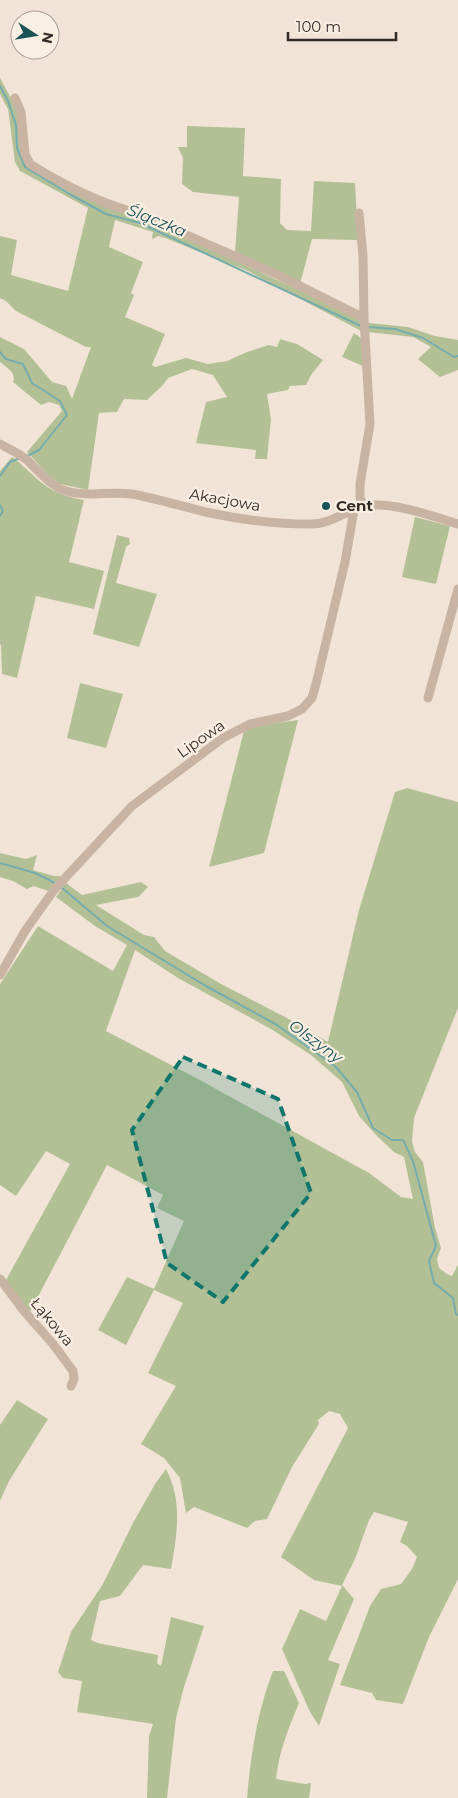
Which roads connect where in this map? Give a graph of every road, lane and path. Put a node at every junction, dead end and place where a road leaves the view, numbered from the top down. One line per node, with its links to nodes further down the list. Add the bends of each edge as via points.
1 (15, 98): 3 (street, via 21,112 25,154 30,164 112,206 134,212 278,275)
2 (359, 213): 3 (street)
3 (364, 318): 5 (street, via 370,424 360,484 360,499)
4 (0, 444): 6 (street, Akacjowa, via 27,460 56,487 78,494 132,494 226,516 297,524 325,522)
5 (365, 506): 6 (street, Akacjowa); 7 (street, Akacjowa, via 417,512)
6 (354, 510): 10 (street, Lipowa, via 345,562 312,698 302,709 288,716 250,724 224,738 132,806 54,890)
7 (458, 524)
8 (458, 589): 9 (street)
9 (428, 698)
10 (0, 975)
11 (0, 1279): 12 (street, Łąkowa, via 73,1371)
12 (71, 1386)

